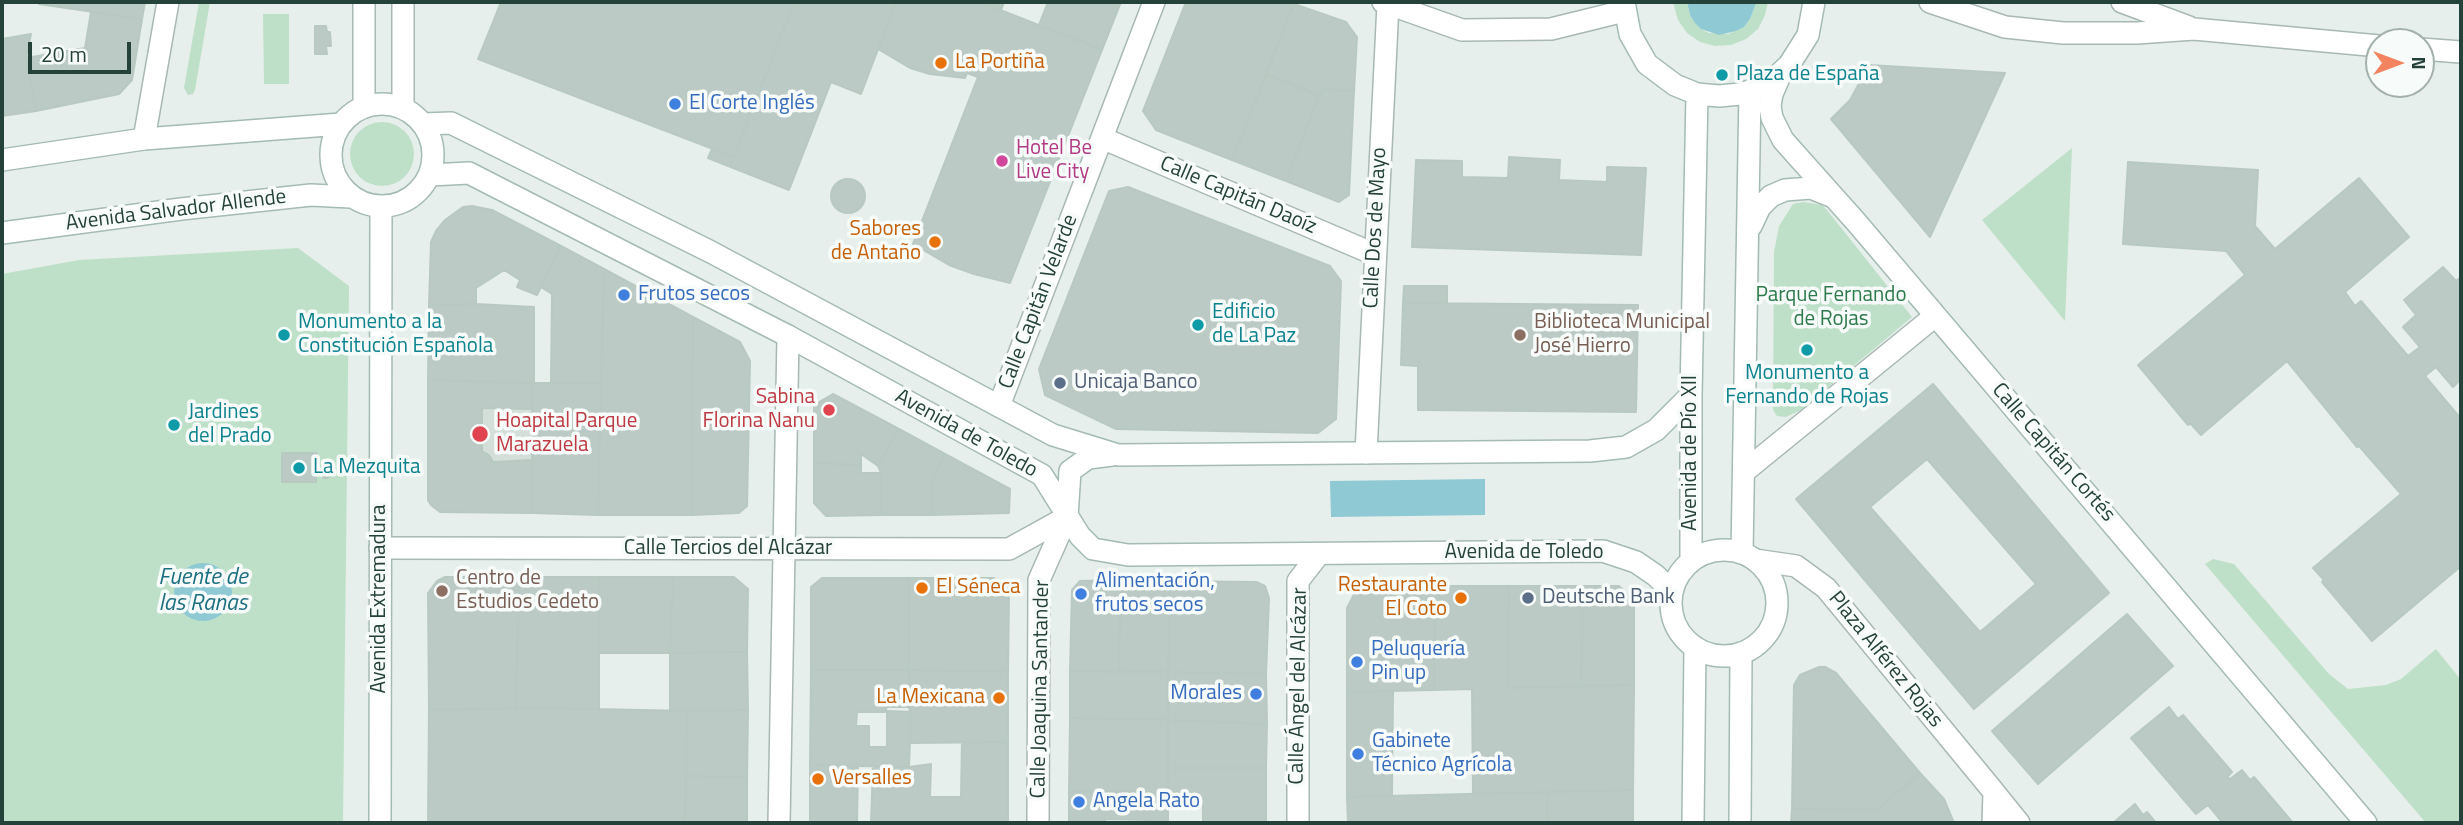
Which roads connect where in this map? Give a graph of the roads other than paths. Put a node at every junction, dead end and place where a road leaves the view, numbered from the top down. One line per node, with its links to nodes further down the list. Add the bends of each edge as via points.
1 (168, 2): 23 (main road)
2 (364, 2): 18 (main road)
3 (403, 2): 19 (main road)
4 (1154, 2): 22 (main road, Calle Capitán Velarde)
5 (1814, 2): 15 (main road, via 1808,35)
6 (1930, 2): 11 (main road, via 2006,27 2063,33)
7 (2122, 2): 10 (main road)
8 (1385, 3): 9 (main road, via 1462,30 1551,29); 31 (main road, Calle Dos de Mayo)
9 (1624, 6): 17 (main road, via 1634,44 1647,64 1675,85)
10 (2152, 8): 11 (main road)
11 (2194, 29): 12 (main road)
12 (2365, 45)
13 (2435, 50): 14 (main road)
14 (2461, 52)
15 (1781, 73): 16 (main road); 27 (main road, Calle Capitán Cortés, via 1770,106 1777,130)
16 (1750, 91): 17 (main road, via 1730,96); 30 (main road)
17 (1697, 94): 34 (main road, Avenida de Pío XII)
18 (363, 107): 19 (main road, via 387,104); 20 (main road)
19 (403, 108): 21 (main road)
20 (341, 124): 23 (main road); 26 (main road, via 331,146 331,162 335,178)
21 (423, 124): 25 (main road, via 432,149); 35 (main road, Avenida de Toledo, via 452,123 711,252)
22 (1102, 138): 31 (main road, Calle Capitán Daoíz); 35 (main road, Calle Capitán Velarde)
23 (144, 139): 24 (main road)
24 (2, 160)
25 (430, 175): 28 (main road, via 408,200); 33 (main road, Avenida de Toledo, via 469,173)
26 (350, 197): 28 (main road); 29 (main road, Avenida Salvador Allende, via 298,196)
27 (1835, 199): 30 (main road, via 1811,188 1785,190 1760,207); 32 (main road, Calle Capitán Cortés)
28 (381, 207): 40 (main road, Avenida Extremadura)
29 (2, 233)
30 (1749, 235): 38 (main road)
31 (1374, 254): 36 (main road, Calle Dos de Mayo)
32 (1935, 316): 38 (main road); 57 (main road, Calle Capitán Cortés)
33 (788, 336): 39 (main road, Avenida de Toledo, via 1042,475); 41 (main road)
34 (1690, 395): 36 (main road, Avenida de Toledo, via 1656,430 1626,447); 44 (main road, Avenida de Pío XII)
35 (999, 405): 37 (main road, Avenida de Toledo, via 1053,435)
36 (1366, 453): 37 (main road, Avenida de Toledo)
37 (1118, 455): 39 (main road, via 1088,458 1070,471)
38 (1745, 471): 43 (main road)
39 (1067, 517): 41 (main road, Calle Tercios del Alcázar, via 1009,549); 42 (main road, Avenida de Toledo, via 1093,549 1128,555); 51 (main road, Calle Joaquina Santander, via 1039,580)
40 (380, 548): 41 (main road, Calle Tercios del Alcázar); 49 (main road, Avenida Extremadura)
41 (782, 549): 50 (main road)
42 (1319, 554): 45 (main road, Avenida de Toledo, via 1603,551 1636,562); 52 (main road, Calle Ángel del Alcázar, via 1298,581)
43 (1749, 557): 44 (main road, Avenida de Pío XII, via 1716,551); 47 (main road, via 1766,570 1773,583 1776,609 1763,638); 48 (main road, Plaza Alférez Rojas, via 1796,566 1826,588)
44 (1691, 561): 45 (main road, Avenida de Pío XII)
45 (1672, 591): 46 (main road, via 1675,623)
46 (1695, 648): 47 (main road, via 1720,656); 53 (main road)
47 (1741, 653): 54 (main road)
48 (1994, 792): 55 (main road); 56 (main road, Plaza Alférez Rojas)
49 (380, 823)
50 (779, 823)
51 (1038, 823)
52 (1298, 823)
53 (1693, 823)
54 (1740, 823)
55 (1993, 823)
56 (2019, 823)
57 (2366, 823)

